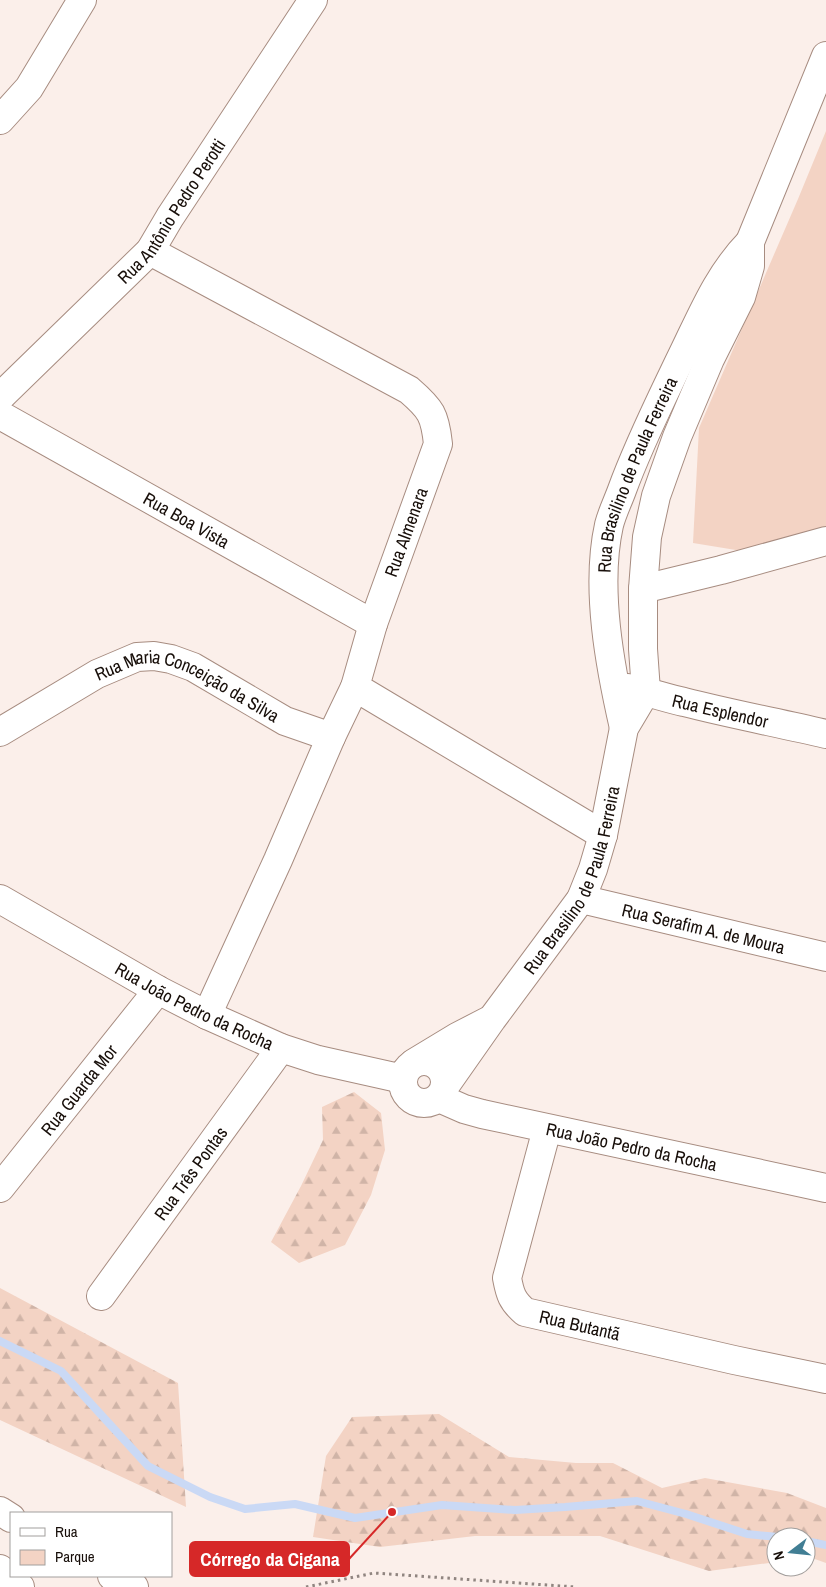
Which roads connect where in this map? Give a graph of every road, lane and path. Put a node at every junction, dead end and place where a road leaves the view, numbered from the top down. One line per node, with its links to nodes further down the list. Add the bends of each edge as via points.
1 (82, 0): 4 (street, via 29,88)
2 (313, 0): 6 (street, Rua Antônio Pedro Perotti)
3 (826, 56): 5 (street, Rua Brasilino de Paula Ferreira)
4 (0, 120)
5 (750, 242): 10 (street, Rua Brasilino de Paula Ferreira, via 750,266 741,298 710,359 656,496 647,537); 12 (street, Rua Brasilino de Paula Ferreira, via 718,283 654,413 609,525 604,602)
6 (150, 250): 7 (street, Rua Antônio Pedro Perotti); 11 (street, Rua Almenara, via 409,390 424,403 436,422 438,444)
7 (0, 397)
8 (0, 415): 11 (street, Rua Boa Vista)
9 (826, 541): 10 (street)
10 (643, 588): 14 (street, Rua Brasilino de Paula Ferreira)
11 (373, 624): 13 (street, Rua Almenara)
12 (614, 686): 14 (street, Rua Esplendor); 15 (street, Rua Brasilino de Paula Ferreira)
13 (356, 687): 18 (street); 19 (street)
14 (646, 691): 15 (street, Rua Brasilino de Paula Ferreira); 17 (street, Rua Esplendor)
15 (624, 728): 19 (street, Rua Brasilino de Paula Ferreira)
16 (0, 732): 18 (street, Rua Maria Conceição da Silva, via 98,674 137,657 154,656 194,667 284,721)
17 (826, 734)
18 (331, 737): 24 (street)
19 (603, 835): 20 (street, Rua Brasilino de Paula Ferreira)
20 (581, 898): 22 (street, Rua Serafim A. de Moura); 25 (street, Rua Brasilino de Paula Ferreira)
21 (0, 899): 23 (street, Rua João Pedro da Rocha)
22 (826, 957)
23 (158, 990): 24 (street, Rua João Pedro da Rocha); 30 (street, Rua Guarda Mor)
24 (207, 1015): 26 (street, Rua João Pedro da Rocha)
25 (492, 1019): 27 (street, Rua Brasilino de Paula Ferreira, via 458,1037); 28 (street, Rua Brasilino de Paula Ferreira)
26 (281, 1048): 27 (street, Rua João Pedro da Rocha, via 318,1060); 32 (street, Rua Três Pontas)
27 (408, 1071): 28 (street, via 405,1092 414,1101 427,1104)
28 (442, 1092): 29 (street, Rua João Pedro da Rocha, via 464,1109)
29 (547, 1129): 31 (street, Rua João Pedro da Rocha); 33 (street, Rua Butantã, via 507,1278 510,1293 524,1312)
30 (0, 1188)
31 (826, 1188)
32 (101, 1296)
33 (826, 1379)
34 (0, 1569): 36 (street)
35 (114, 1577): 37 (street)
36 (20, 1587)
37 (134, 1587)
38 (306, 1587): 39 (path, via 374,1573)
39 (576, 1587)

